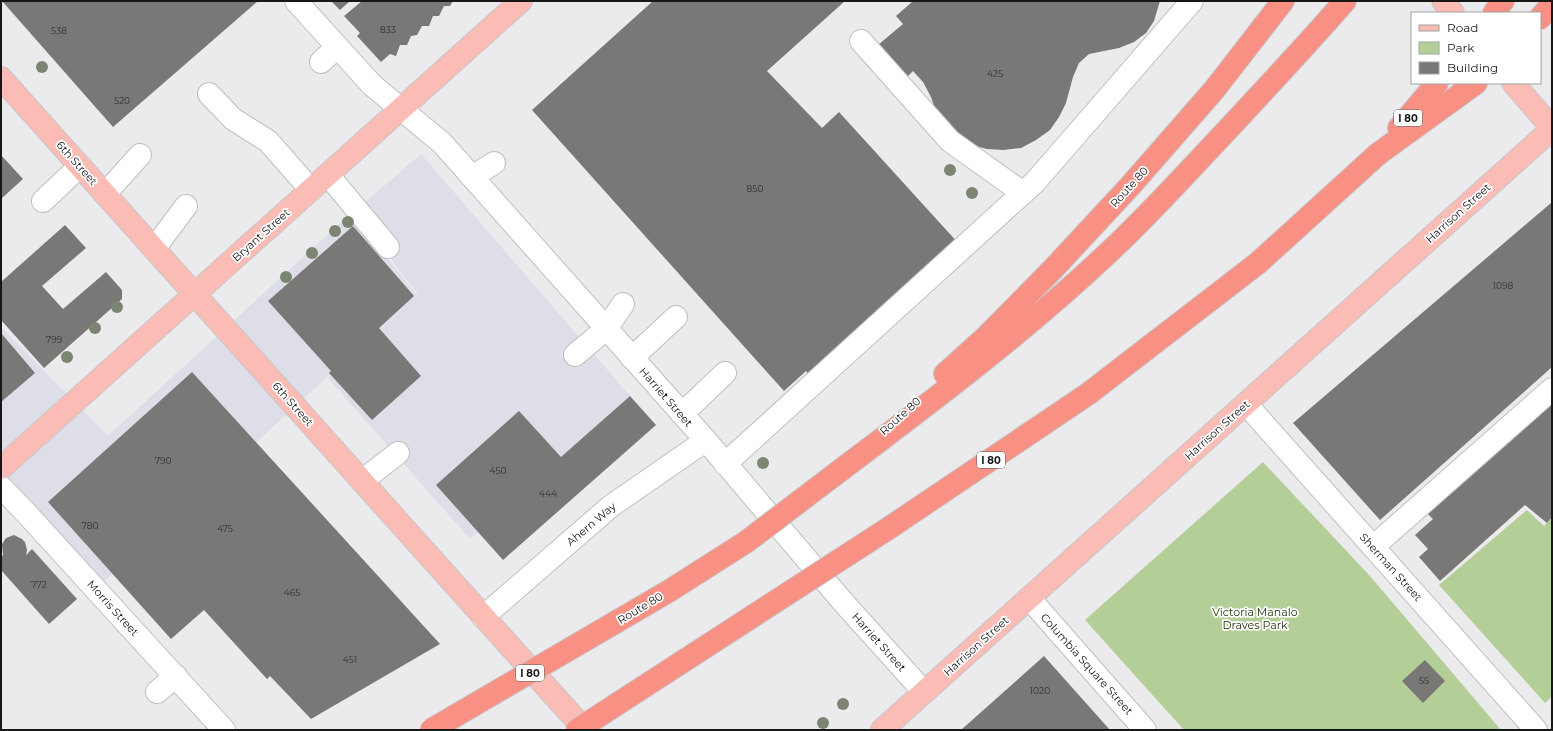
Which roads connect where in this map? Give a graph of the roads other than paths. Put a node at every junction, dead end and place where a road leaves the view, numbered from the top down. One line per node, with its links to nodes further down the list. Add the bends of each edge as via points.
1 (296, 1): 13 (street, Harriet Street)
2 (521, 1): 20 (main road, Bryant Street)
3 (1192, 1): 29 (street, via 1035,182)
4 (1283, 1): 49 (highway, Route 80 / I 80, via 1209,96 1053,269 986,337)
5 (1345, 1): 49 (highway, via 1176,185 1108,254 978,365)
6 (1443, 1): 9 (main road)
7 (1503, 1): 10 (highway)
8 (1552, 4): 11 (highway)
9 (1452, 12)
10 (1495, 12)
11 (1541, 17)
12 (860, 41): 29 (street, via 950,141)
13 (337, 47): 14 (street); 20 (street, Harriet Street, via 372,85)
14 (321, 62)
15 (1, 78): 25 (main road, 6th Street)
16 (1436, 84): 22 (highway, I 80)
17 (1475, 84): 22 (highway)
18 (1514, 84): 21 (main road)
19 (209, 94): 28 (street, via 233,119 268,141)
20 (401, 110): 26 (main road, Bryant Street); 27 (street, Harriet Street, via 442,143)
21 (1552, 129): 43 (main road, Harrison Street)
22 (1378, 154): 60 (highway, I 80, bridge, via 1258,263 1088,394 889,528)
23 (140, 155): 30 (street)
24 (494, 163): 27 (street)
25 (80, 166): 30 (main road, 6th Street); 31 (street)
26 (328, 175): 28 (main road, Bryant Street); 33 (street)
27 (472, 177): 38 (street, Harriet Street)
28 (311, 190): 35 (main road, Bryant Street)
29 (1022, 193): 47 (street)
30 (105, 194): 34 (main road, 6th Street)
31 (43, 201)
32 (186, 206): 34 (street)
33 (388, 247)
34 (154, 249): 35 (main road, 6th Street)
35 (194, 294): 48 (main road, Bryant Street); 50 (main road, 6th Street)
36 (623, 304): 38 (street)
37 (676, 317): 40 (street)
38 (606, 329): 39 (street); 40 (street, Harriet Street)
39 (575, 355)
40 (632, 358): 44 (street, Harriet Street)
41 (725, 373): 44 (street)
42 (1552, 388): 52 (street)
43 (1246, 404): 52 (street, Sherman Street); 53 (main road, Harrison Street)
44 (682, 414): 45 (street, Harriet Street)
45 (705, 441): 47 (street, Harriet Street); 54 (street, Ahern Way, via 611,506)
46 (398, 453): 50 (street)
47 (725, 464): 57 (street, Harriet Street)
48 (1, 468)
49 (829, 479): 59 (highway, Route 80 / I 80, bridge, via 746,542 669,591)
50 (362, 481): 54 (main road, 6th Street)
51 (1, 487): 55 (street, Morris Street)
52 (1373, 547): 64 (street, Sherman Street)
53 (1028, 598): 57 (main road, Harrison Street); 63 (street, Columbia Square Street)
54 (483, 616): 61 (main road, 6th Street)
55 (176, 676): 56 (street); 58 (street, Morris Street)
56 (157, 692)
57 (924, 692): 62 (main road, Harrison Street)
58 (224, 730)
59 (431, 730)
60 (577, 730)
61 (585, 730)
62 (882, 730)
63 (1145, 730)
64 (1536, 730)

